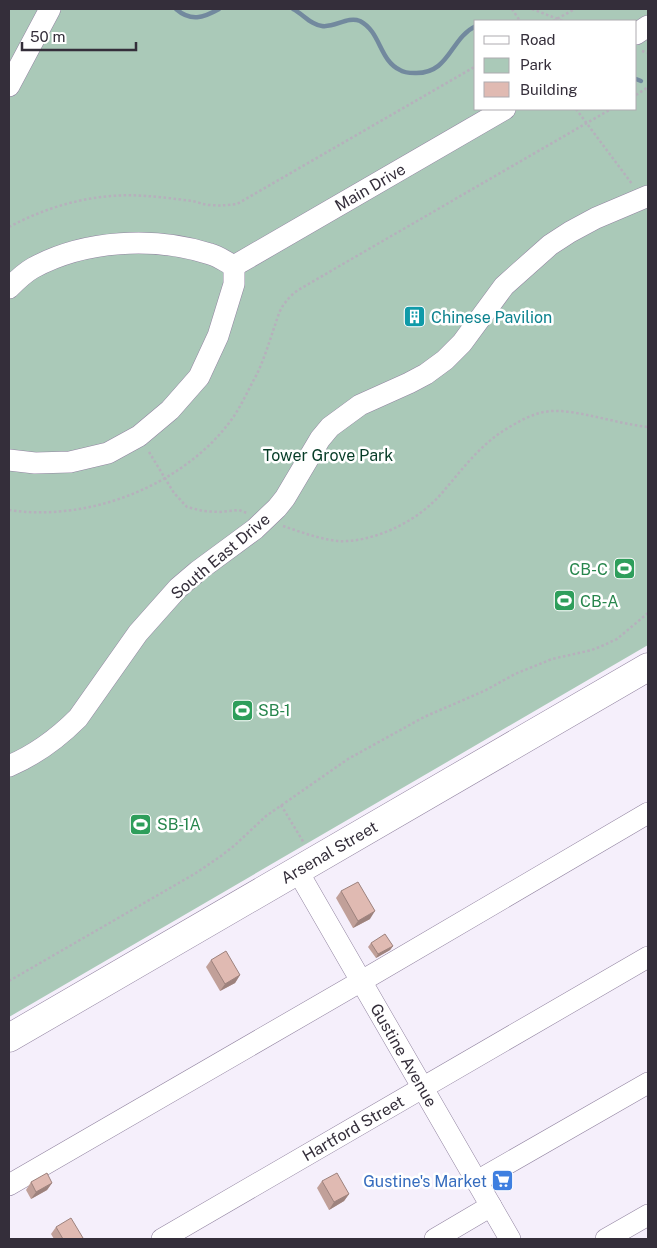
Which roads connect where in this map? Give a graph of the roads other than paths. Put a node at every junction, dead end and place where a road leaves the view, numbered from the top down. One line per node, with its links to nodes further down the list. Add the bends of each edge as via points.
1 (50, 9): 4 (street)
2 (648, 26): 3 (street)
3 (637, 33)
4 (9, 86)
5 (504, 110): 7 (street, Main Drive)
6 (646, 197): 11 (street, South East Drive, via 596,218 550,245 504,286 445,360 417,379 360,405 330,427 278,508 256,529 178,588 138,633 67,729)
7 (234, 266): 8 (street, via 211,254 174,246 137,243 97,246 64,254 31,269); 9 (street, via 234,284 218,336 199,377 170,410 139,436 108,453 70,462)
8 (9, 288)
9 (9, 460)
10 (648, 667): 13 (main road, Arsenal Street)
11 (9, 766)
12 (648, 813): 15 (street)
13 (301, 858): 15 (street, Gustine Avenue); 16 (main road, Arsenal Street)
14 (648, 956): 18 (street, Hartford Street)
15 (361, 981): 18 (street, Gustine Avenue); 20 (street)
16 (9, 1038)
17 (648, 1083): 19 (street)
18 (423, 1088): 19 (street, Gustine Avenue); 23 (street, Hartford Street)
19 (477, 1182): 21 (street, Gustine Avenue)
20 (9, 1186)
21 (491, 1206): 24 (street); 25 (street, Gustine Avenue)
22 (648, 1215): 26 (street)
23 (162, 1239)
24 (435, 1239)
25 (510, 1239)
26 (606, 1239)

